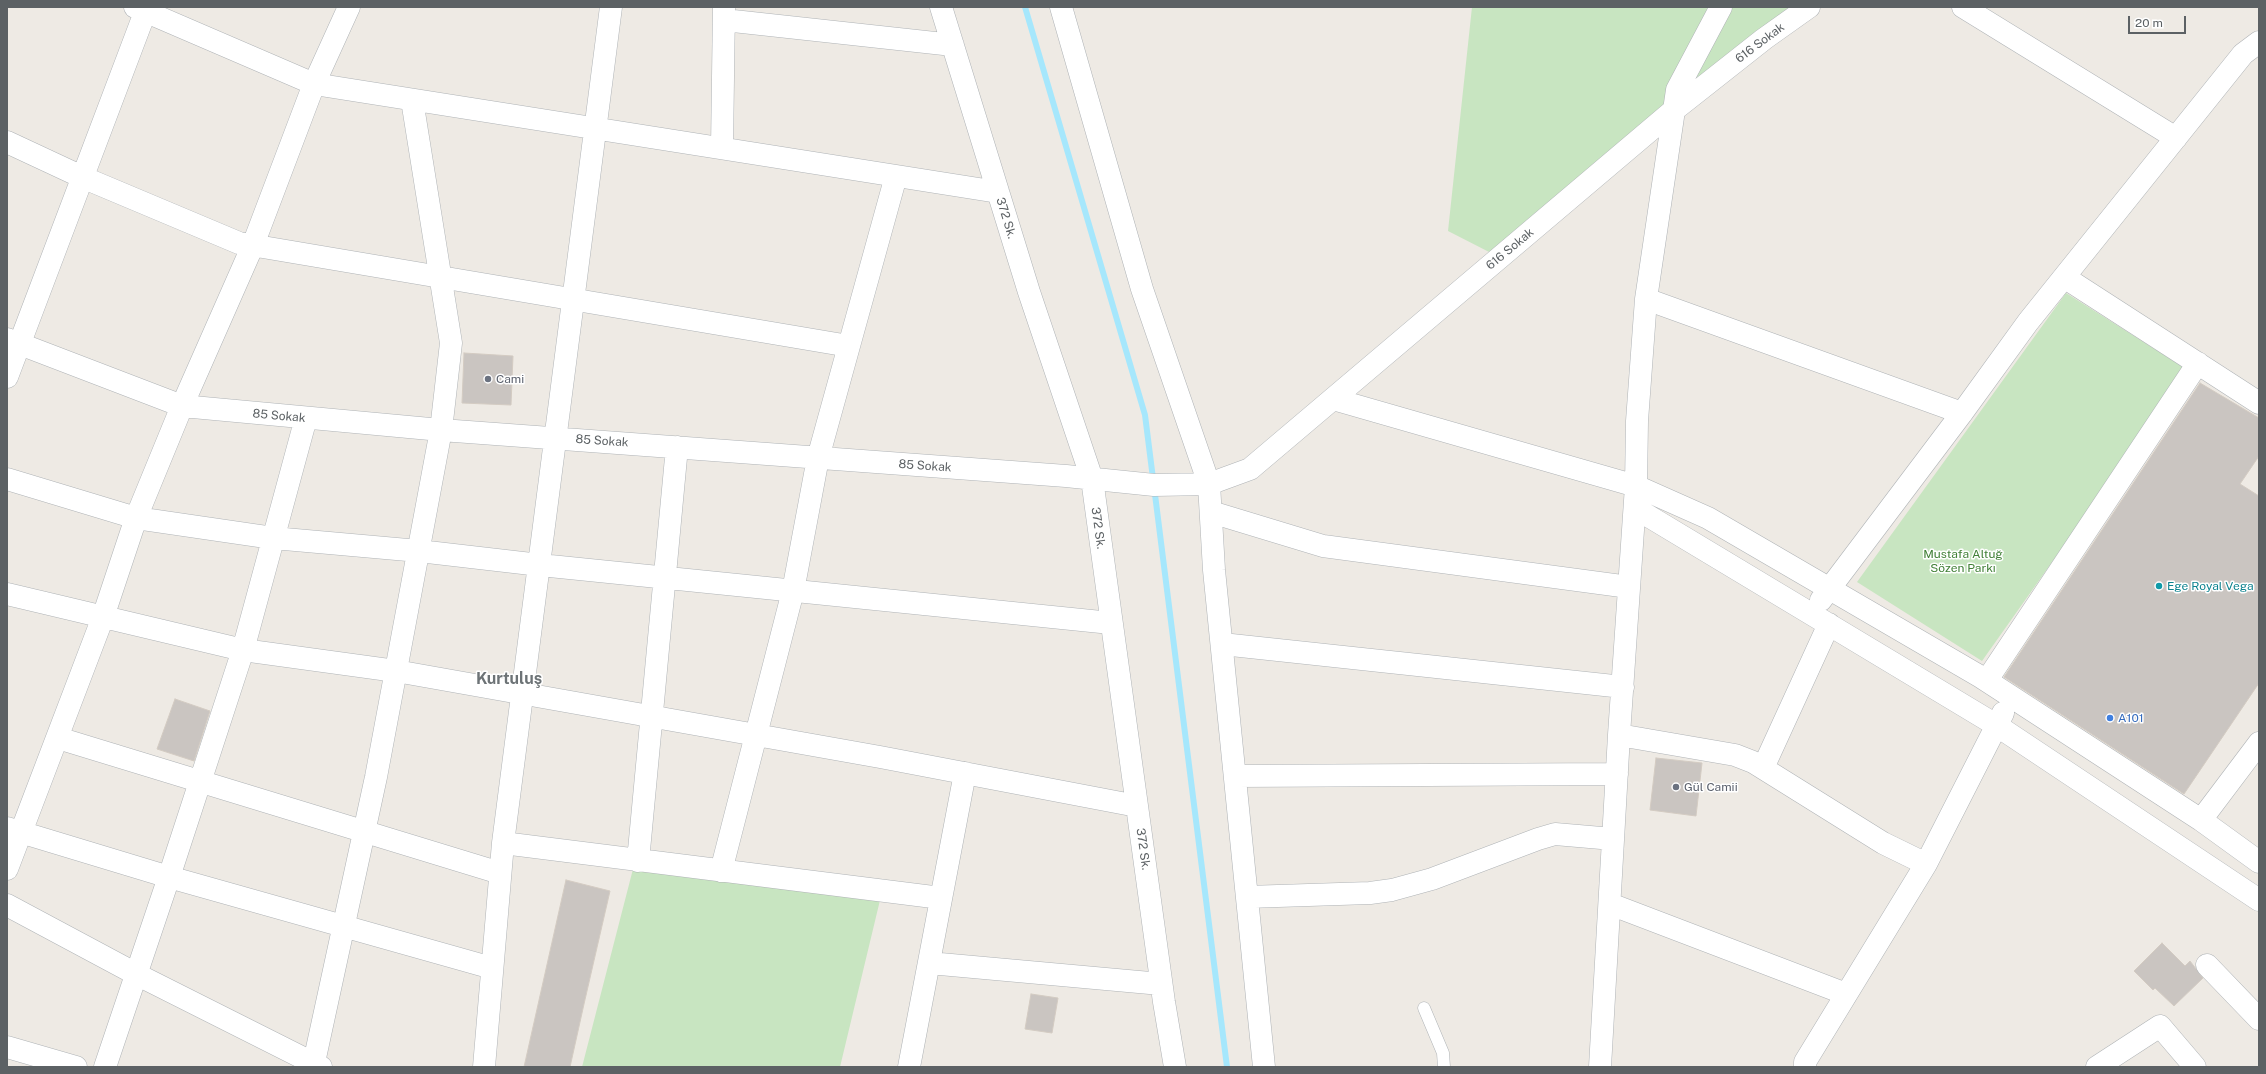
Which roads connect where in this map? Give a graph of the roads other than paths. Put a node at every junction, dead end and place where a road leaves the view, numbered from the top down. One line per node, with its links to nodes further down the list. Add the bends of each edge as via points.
1 (349, 7): 12 (street)
2 (611, 7): 15 (street)
3 (941, 7): 11 (street, 372 Sk.)
4 (1061, 7): 42 (street, via 1142,290)
5 (1721, 7): 14 (street, via 1678,90)
6 (1809, 7): 14 (street, 616 Sokak)
7 (1963, 7): 16 (street)
8 (142, 8): 12 (street); 20 (street)
9 (724, 14): 11 (street); 18 (street)
10 (2259, 42): 16 (street, via 2243,54)
11 (952, 45): 21 (street, 372 Sk.)
12 (314, 84): 13 (street); 22 (street)
13 (412, 100): 15 (street); 23 (street)
14 (1674, 110): 25 (street); 31 (street, 616 Sokak)
15 (595, 128): 18 (street); 26 (street)
16 (2176, 138): 24 (street)
17 (7, 142): 20 (street)
18 (722, 148): 19 (street)
19 (896, 176): 21 (street); 28 (street)
20 (82, 177): 22 (street, via 239,243); 27 (street)
21 (998, 192): 41 (street, 372 Sk.)
22 (253, 245): 23 (street); 33 (street)
23 (440, 276): 26 (street); 36 (street, via 451,342)
24 (2064, 277): 29 (street); 34 (street)
25 (1646, 299): 34 (street); 43 (street, via 1637,421)
26 (574, 300): 28 (street); 37 (street)
27 (13, 342): 30 (street); 33 (street, 85 Sokak)
28 (849, 346): 39 (street)
29 (2198, 363): 32 (street); 61 (street)
30 (7, 377)
31 (1333, 399): 42 (street, 616 Sokak, via 1250,469); 43 (street)
32 (2259, 403)
33 (182, 406): 35 (street, 85 Sokak); 46 (street)
34 (1962, 413): 52 (street)
35 (306, 418): 36 (street, 85 Sokak); 47 (street)
36 (442, 430): 37 (street, 85 Sokak); 48 (street)
37 (556, 438): 38 (street, 85 Sokak); 49 (street)
38 (677, 447): 39 (street, 85 Sokak); 50 (street)
39 (818, 458): 41 (street, 85 Sokak); 53 (street)
40 (7, 479): 46 (street)
41 (1092, 479): 42 (street, 85 Sokak, via 1154,485); 57 (street, 372 Sk.)
42 (1209, 484): 45 (street)
43 (1636, 486): 44 (street); 52 (street, via 1708,518)
44 (1635, 508): 51 (street); 56 (street)
45 (1210, 512): 51 (street, via 1323,546); 58 (street)
46 (136, 518): 47 (street); 55 (street)
47 (273, 538): 48 (street); 59 (street)
48 (419, 551): 49 (street); 60 (street)
49 (540, 565): 50 (street); 63 (street)
50 (665, 578): 53 (street); 65 (street)
51 (1629, 587): 62 (street)
52 (1829, 588): 56 (street); 61 (street)
53 (793, 591): 57 (street); 67 (street)
54 (7, 594): 55 (street)
55 (102, 617): 59 (street); 69 (street)
56 (1820, 619): 66 (street); 71 (street)
57 (1111, 623): 76 (street, 372 Sk.)
58 (1222, 644): 62 (street); 74 (street)
59 (242, 650): 60 (street); 75 (street)
60 (396, 671): 63 (street); 79 (street)
61 (1987, 680): 64 (street)
62 (1622, 687): 68 (street)
63 (522, 694): 65 (street); 81 (street)
64 (2012, 696): 66 (street); 77 (street)
65 (652, 717): 67 (street); 82 (street)
66 (1996, 725): 84 (street); 91 (street)
67 (756, 735): 72 (street); 86 (street)
68 (1619, 735): 71 (street, via 1735,755); 73 (street)
69 (58, 738): 75 (street); 78 (street)
70 (2259, 743): 77 (street)
71 (1758, 765): 84 (street, via 1883,844)
72 (965, 773): 76 (street); 90 (street)
73 (1617, 774): 74 (street); 80 (street)
74 (1235, 776): 89 (street)
75 (200, 782): 79 (street); 88 (street)
76 (1137, 806): 99 (street, 372 Sk.)
77 (2201, 820): 83 (street)
78 (14, 830): 85 (street); 88 (street)
79 (364, 832): 87 (street); 94 (street)
80 (1614, 839): 89 (street, via 1556,834 1419,883 1392,890); 92 (street)
81 (503, 843): 82 (street); 87 (street)
82 (638, 861): 86 (street)
83 (2259, 862)
84 (1926, 864): 100 (street)
85 (7, 869)
86 (721, 872): 90 (street)
87 (500, 873): 97 (street)
88 (169, 877): 94 (street); 98 (street)
89 (1247, 897): 110 (street)
90 (941, 898): 95 (street)
91 (2259, 900)
92 (1610, 904): 100 (street); 112 (street)
93 (7, 905): 98 (street)
94 (344, 927): 97 (street); 104 (street)
95 (929, 963): 99 (street); 108 (street)
96 (2207, 965): 102 (street)
97 (492, 968): 107 (street)
98 (136, 974): 104 (street); 106 (street)
99 (1161, 984): 109 (street, 372 Sk.)
100 (1846, 994): 113 (street, via 1805,1062)
101 (1424, 1008): 111 (lane, via 1443,1053)
102 (2259, 1019)
103 (7, 1047): 105 (street)
104 (316, 1066)
105 (76, 1067)
106 (105, 1067)
107 (484, 1067)
108 (909, 1067)
109 (1175, 1067)
110 (1264, 1067)
111 (1444, 1067)
112 (1600, 1067)
113 (1805, 1067)
114 (2098, 1067): 115 (street, via 2160,1026)
115 (2195, 1067)

